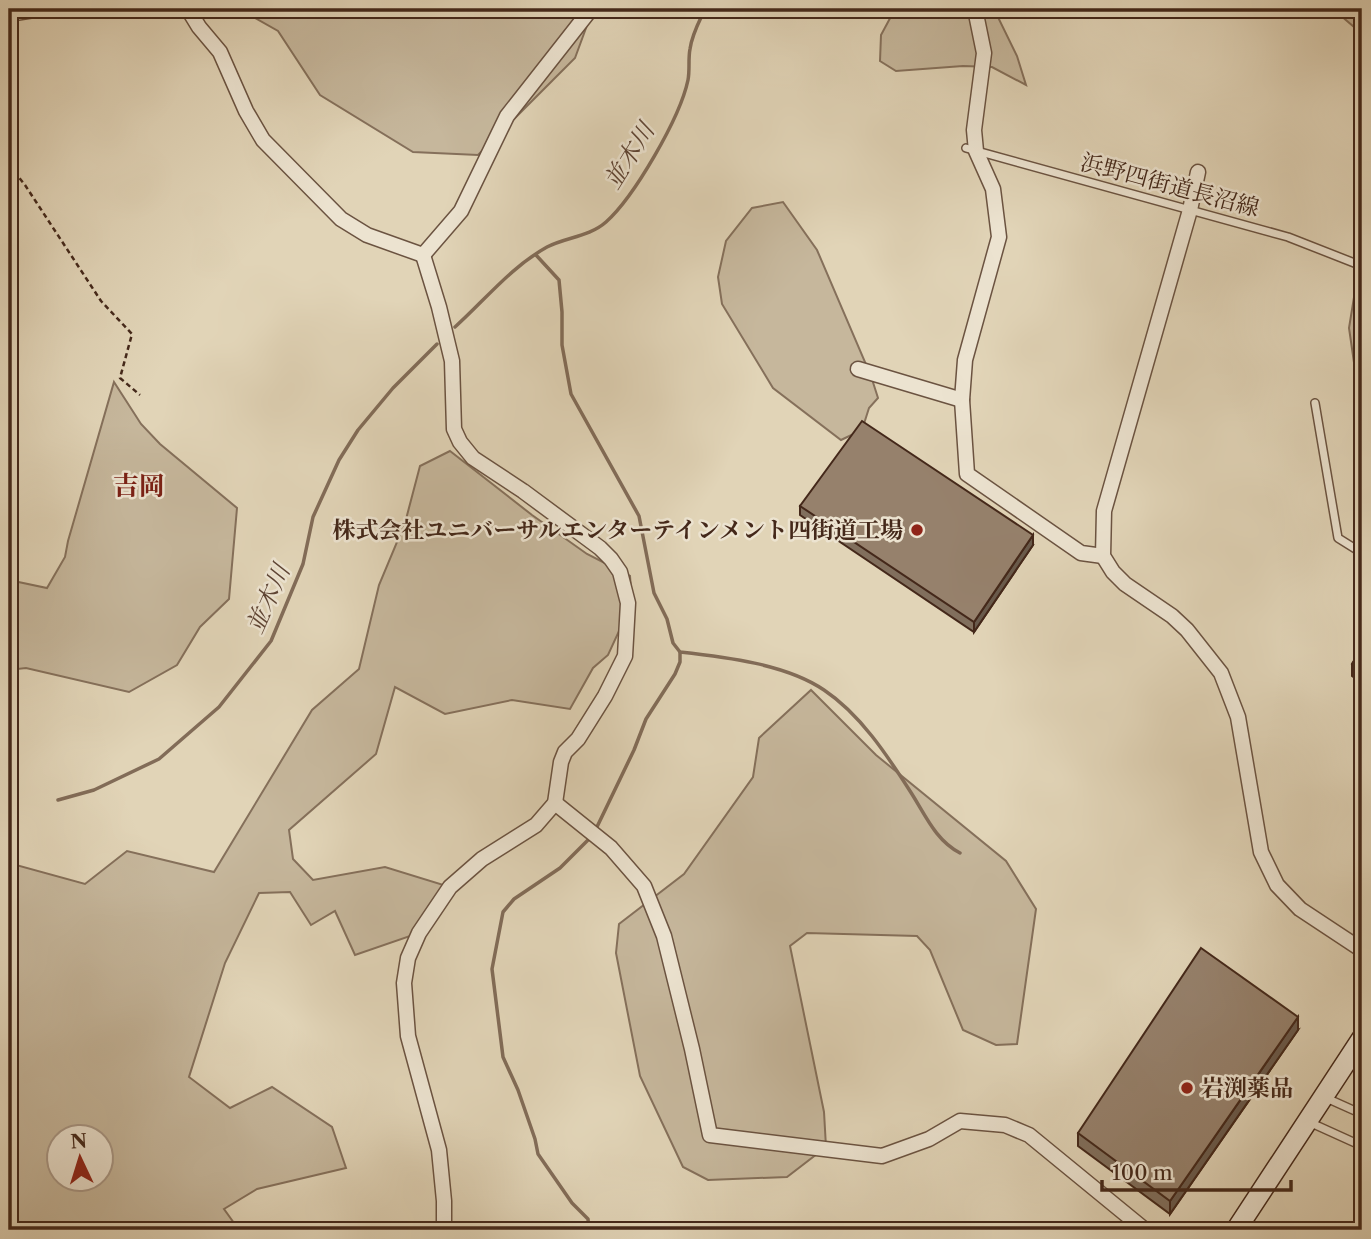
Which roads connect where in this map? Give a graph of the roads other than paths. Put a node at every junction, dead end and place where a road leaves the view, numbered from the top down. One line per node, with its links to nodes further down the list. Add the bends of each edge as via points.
1 (40, 9): 5 (street)
2 (188, 9): 9 (street, via 220,52 263,140 341,219 367,235)
3 (592, 9): 9 (street, via 507,116 461,211)
4 (975, 9): 6 (street, via 984,53)
5 (9, 17)
6 (971, 149): 8 (lane, 浜野四街道長沼線); 12 (street, via 993,189 999,237 965,360)
7 (1198, 172): 8 (street)
8 (1190, 210): 10 (lane, 浜野四街道長沼線, via 1287,237); 15 (street, via 1104,511)
9 (423, 255): 16 (street, via 452,361 454,429 460,442 473,458 600,548 620,572 628,603 625,656 579,739 565,752)
10 (1362, 266)
11 (858, 369): 12 (street)
12 (962, 400): 15 (street, via 967,474 1081,553)
13 (1315, 403): 14 (lane, via 1338,538)
14 (1362, 553)
15 (1103, 556): 17 (street, via 1125,584 1187,630 1221,673 1238,717 1261,852 1277,884 1300,909)
16 (555, 803): 23 (street, via 536,825 457,880 419,933 408,958 404,983 408,1036 439,1150); 24 (street, via 611,848 644,886 664,936 710,1135 882,1156 929,1139 960,1121 1005,1125 1029,1135)
17 (1362, 950)
18 (1362, 1038): 19 (street)
19 (1324, 1097): 20 (lane); 21 (street)
20 (1362, 1114)
21 (1308, 1121): 22 (lane); 25 (street)
22 (1362, 1146)
23 (444, 1230)
24 (1144, 1230)
25 (1236, 1230)

